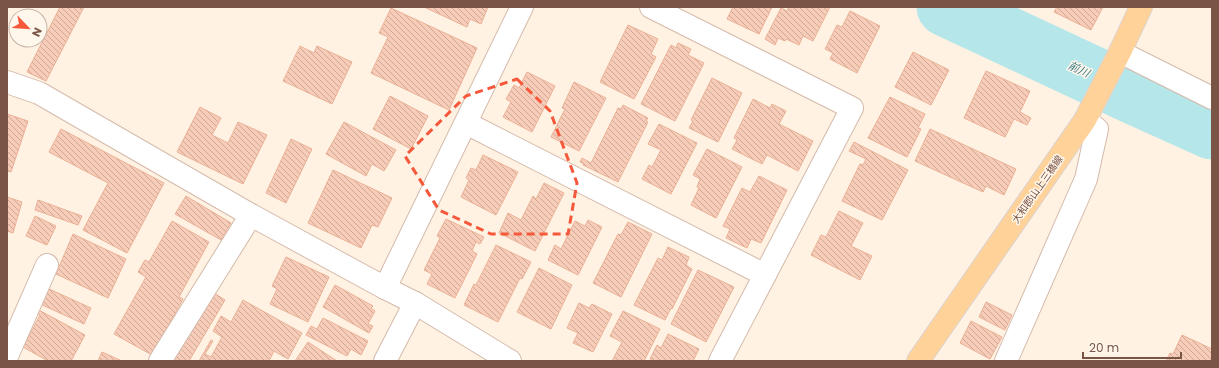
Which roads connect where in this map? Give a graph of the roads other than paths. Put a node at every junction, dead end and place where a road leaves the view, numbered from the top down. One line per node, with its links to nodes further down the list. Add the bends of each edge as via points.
1 (522, 7): 8 (street)
2 (651, 7): 11 (street, via 852,108)
3 (1141, 7): 4 (main road, 大和郡山上三橋線)
4 (1118, 57): 6 (street); 7 (main road, 大和郡山上三橋線)
5 (7, 82): 9 (street, via 39,93)
6 (1212, 98)
7 (1085, 120): 19 (main road, 大和郡山上三橋線); 20 (street, via 1097,129 1086,179)
8 (466, 123): 11 (street); 12 (street)
9 (251, 215): 12 (street); 15 (street)
10 (47, 266): 14 (street)
11 (765, 275): 18 (street)
12 (386, 288): 13 (street)
13 (415, 303): 16 (street); 17 (street)
14 (7, 356)
15 (160, 361)
16 (385, 361)
17 (510, 361)
18 (720, 361)
19 (918, 361)
20 (1006, 361)

